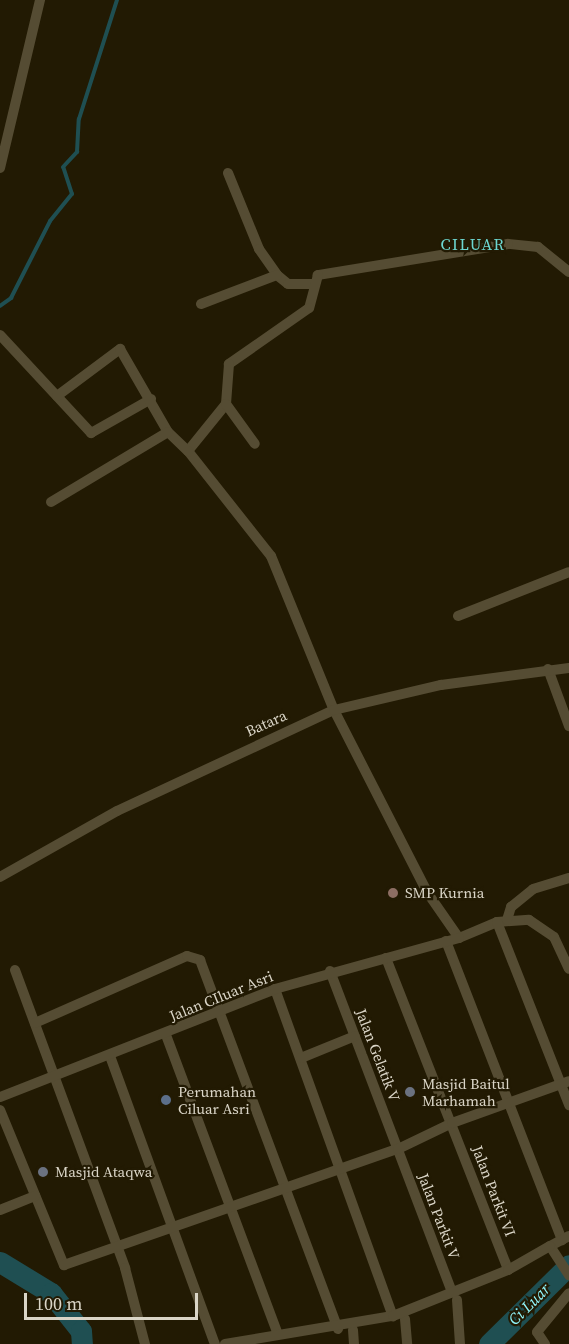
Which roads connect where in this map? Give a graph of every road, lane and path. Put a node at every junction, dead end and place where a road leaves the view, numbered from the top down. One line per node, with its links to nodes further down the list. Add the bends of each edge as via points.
1 (40, 0): 2 (street)
2 (0, 168)
3 (228, 173): 5 (street, via 259,249)
4 (569, 272): 6 (street, via 538,247 508,244 324,273)
5 (277, 274): 6 (street, via 288,284); 7 (street)
6 (313, 284): 11 (street, via 309,309 230,363)
7 (201, 304)
8 (0, 335): 9 (street)
9 (57, 396): 10 (street, via 91,433); 10 (street, via 120,349)
10 (151, 399): 12 (street)
11 (226, 404): 13 (street); 14 (street)
12 (168, 432): 14 (street); 15 (street)
13 (255, 444)
14 (188, 451): 20 (street, via 271,556)
15 (51, 502)
16 (569, 572): 17 (street)
17 (458, 616)
18 (569, 668): 19 (street, Batara)
19 (548, 669): 20 (street, Batara, via 441,685); 21 (street)
20 (334, 710): 22 (street, Batara, via 117,811); 25 (street, via 427,892)
21 (569, 726)
22 (1, 874)
23 (569, 878): 24 (street, via 533,889)
24 (502, 921): 25 (street, Jalan CIluar Asri); 29 (street, via 529,920 555,937); 39 (street)
25 (459, 938): 26 (street, Jalan CIluar Asri)
26 (446, 941): 27 (street, Jalan CIluar Asri); 41 (street)
27 (386, 958): 30 (street, Jalan CIluar Asri); 44 (street, Jalan Parkit VI)
28 (15, 969): 33 (street)
29 (569, 969)
30 (330, 972): 31 (street, Jalan CIluar Asri); 35 (street, Jalan Gelatik V)
31 (275, 989): 32 (street, Jalan CIluar Asri); 37 (street)
32 (218, 1013): 33 (street, via 200,960 188,956); 34 (street, Jalan CIluar Asri); 47 (street)
33 (35, 1023): 38 (street)
34 (166, 1035): 36 (street, Jalan CIluar Asri); 49 (street)
35 (355, 1036): 37 (street); 45 (street, Jalan Gelatik V)
36 (110, 1056): 38 (street, Jalan CIluar Asri); 51 (street)
37 (301, 1058): 46 (street)
38 (54, 1076): 40 (street, Jalan CIluar Asri); 53 (street)
39 (565, 1083): 41 (street); 42 (street)
40 (0, 1097)
41 (508, 1104): 44 (street); 52 (street)
42 (569, 1105)
43 (0, 1110): 48 (street)
44 (452, 1123): 45 (street); 55 (street, Jalan Parkit VI)
45 (398, 1149): 46 (street); 58 (street, Jalan Parkit V)
46 (343, 1169): 47 (street); 59 (street)
47 (282, 1186): 49 (street); 61 (street)
48 (35, 1196): 50 (street); 53 (street, via 60,1264)
49 (230, 1207): 51 (street); 63 (street)
50 (0, 1210)
51 (173, 1227): 53 (street); 65 (street)
52 (566, 1238): 54 (street)
53 (116, 1248): 64 (street)
54 (553, 1251): 55 (street); 56 (street)
55 (508, 1270): 58 (street)
56 (569, 1275)
57 (569, 1293): 70 (street, via 537,1332)
58 (455, 1296): 59 (street); 69 (street, Jalan Parkit V)
59 (393, 1316): 61 (street)
60 (405, 1319): 68 (street)
61 (338, 1329): 63 (street)
62 (353, 1330): 67 (street)
63 (278, 1334): 66 (street)
64 (145, 1344)
65 (215, 1344)
66 (225, 1344)
67 (354, 1344)
68 (407, 1344)
69 (460, 1344)
70 (545, 1344)

